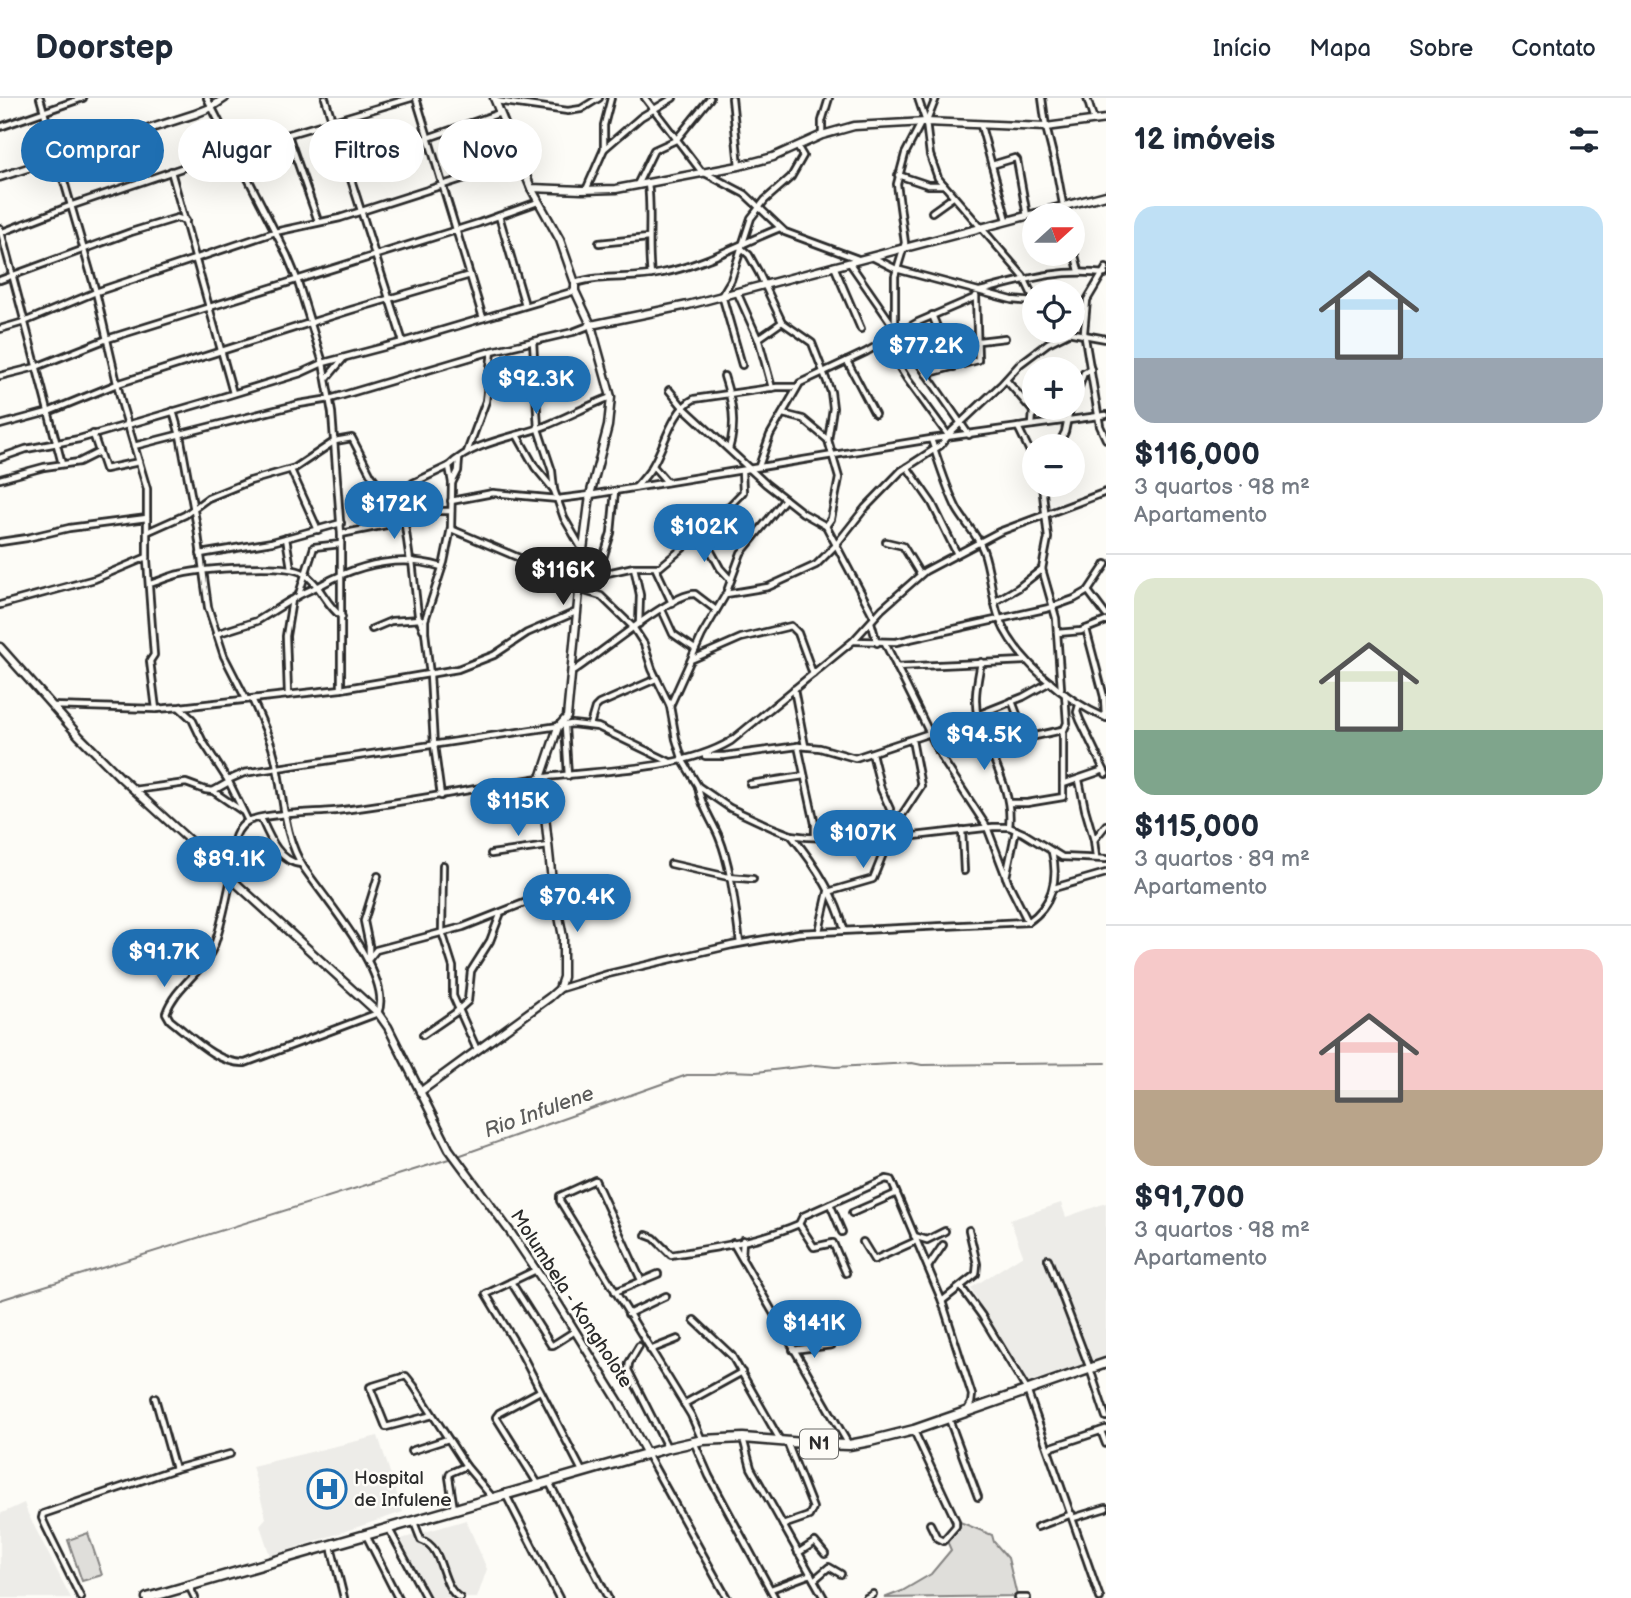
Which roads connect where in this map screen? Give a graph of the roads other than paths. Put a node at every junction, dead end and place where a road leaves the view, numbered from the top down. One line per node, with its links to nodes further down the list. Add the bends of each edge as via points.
1 (40, 98): 23 (street)
2 (83, 98): 23 (street)
3 (207, 98): 21 (street)
4 (225, 98): 21 (street)
5 (325, 98): 27 (street)
6 (414, 98): 28 (street); 38 (street)
7 (536, 98): 20 (street)
8 (599, 98): 20 (street, via 575,110)
9 (611, 98): 42 (street)
10 (645, 98): 22 (street)
11 (673, 98): 22 (street)
12 (710, 98): 39 (street)
13 (732, 98): 45 (street)
14 (829, 98): 37 (street)
15 (936, 98): 31 (street)
16 (1042, 98): 36 (street)
17 (1087, 98): 32 (street)
18 (494, 99): 20 (street); 24 (street)
19 (920, 99): 31 (street)
20 (539, 107)
21 (211, 108): 26 (street); 33 (street)
22 (653, 109): 39 (street); 42 (street)
23 (44, 111): 25 (street); 35 (street)
24 (500, 113): 29 (street); 38 (street)
25 (46, 119)
26 (216, 119)
27 (331, 119)
28 (342, 119)
29 (502, 119)
30 (1106, 119): 32 (street)
31 (924, 122): 34 (street); 37 (street, via 855,126); 50 (street); 59 (street, via 930,155)
32 (1094, 122): 36 (street)
33 (164, 123)
34 (981, 125): 36 (street); 44 (street)
35 (0, 127)
36 (1045, 127): 67 (street)
37 (822, 135): 41 (street)
38 (428, 139): 40 (street); 60 (street)
39 (676, 139): 49 (street); 58 (street, via 654,150)
40 (424, 140)
41 (797, 146): 45 (street); 70 (street, via 804,153 801,162)
42 (604, 149): 62 (street)
43 (295, 155): 79 (street)
44 (992, 165): 66 (street, via 1017,160); 78 (street)
45 (739, 166): 49 (street)
46 (178, 169): 48 (street)
47 (21, 170): 51 (street)
48 (171, 171): 69 (street); 71 (street)
49 (701, 171): 57 (street); 70 (street)
50 (898, 175): 59 (street); 89 (street)
51 (0, 177)
52 (64, 182): 69 (street)
53 (249, 182): 84 (street)
54 (352, 182): 72 (street)
55 (457, 182): 60 (street)
56 (528, 182): 61 (street)
57 (648, 182): 58 (street); 85 (street)
58 (637, 185): 62 (street)
59 (944, 185): 64 (street)
60 (443, 187): 72 (street); 82 (street)
61 (531, 187): 62 (street); 65 (street)
62 (586, 190)
63 (1106, 195): 68 (street)
64 (953, 197): 73 (street); 81 (street)
65 (538, 202): 74 (street); 110 (street, via 560,240)
66 (1025, 203)
67 (1062, 203)
68 (1075, 203)
69 (70, 206): 83 (street); 88 (street)
70 (760, 206): 80 (street); 87 (street)
71 (183, 210): 76 (street); 77 (street)
72 (362, 212): 79 (street); 91 (street)
73 (932, 212)
74 (499, 216): 82 (street); 119 (street)
75 (1022, 217): 78 (street)
76 (177, 218): 77 (street); 88 (street)
77 (186, 220): 90 (street)
78 (1007, 220): 81 (street)
79 (318, 221): 84 (street)
80 (780, 228): 87 (street); 94 (street)
81 (980, 228): 89 (street); 108 (street)
82 (456, 230): 91 (street); 103 (street)
83 (0, 231): 105 (street)
84 (275, 232): 93 (street); 106 (street)
85 (649, 238): 86 (street); 104 (street)
86 (599, 243)
87 (740, 246): 104 (street); 111 (street); 116 (street)
88 (83, 248): 105 (street); 114 (street)
89 (904, 248): 92 (street); 100 (street)
90 (194, 253): 93 (street); 95 (street)
91 (375, 256): 106 (street); 117 (street)
92 (872, 257): 94 (street); 100 (street)
93 (202, 258): 95 (street)
94 (859, 259): 96 (street)
95 (195, 260): 114 (street); 120 (street)
96 (848, 261): 97 (street); 130 (street)
97 (834, 265): 111 (street); 129 (street)
98 (1078, 266): 101 (street)
99 (1106, 268): 102 (street)
100 (897, 269): 115 (street); 130 (street)
101 (1079, 271): 102 (street); 108 (street)
102 (1105, 274): 126 (street, via 1087,300)
103 (470, 275): 117 (street); 122 (street)
104 (651, 275): 110 (street)
105 (13, 277): 107 (street); 123 (street)
106 (297, 279): 120 (street); 124 (street)
107 (0, 280)
108 (1025, 280)
109 (1022, 281): 115 (street)
110 (575, 283): 112 (street)
111 (763, 284): 113 (street); 125 (street)
112 (575, 291): 119 (street); 127 (street)
113 (737, 291): 116 (street); 134 (street)
114 (96, 292): 123 (street); 133 (street)
115 (978, 293): 118 (street); 121 (street); 138 (street)
116 (722, 296): 127 (street); 147 (street)
117 (390, 299): 124 (street); 139 (street)
118 (1022, 300)
119 (525, 305): 122 (street)
120 (209, 308): 133 (street); 143 (street)
121 (932, 315): 130 (street); 149 (street)
122 (483, 318): 139 (street)
123 (24, 322): 128 (street); 148 (street)
124 (311, 322): 143 (street); 146 (street)
125 (782, 322): 134 (street); 151 (street, via 809,340)
126 (1085, 323)
127 (591, 325): 137 (street); 165 (street)
128 (0, 329)
129 (862, 329)
130 (896, 331): 140 (street); 153 (street)
131 (1085, 335): 135 (street)
132 (1005, 338): 138 (street)
133 (107, 339): 148 (street); 158 (street)
134 (758, 339): 159 (street)
135 (1106, 339)
136 (1085, 340): 150 (street)
137 (533, 341): 142 (street); 180 (street)
138 (979, 341): 149 (street, via 978,360)
139 (403, 342): 144 (street)
140 (884, 342): 145 (street); 187 (street)
141 (1049, 343): 157 (street)
142 (492, 351): 166 (street); 197 (street, via 486,401)
143 (220, 352): 158 (street); 162 (street)
144 (344, 359): 146 (street); 156 (street)
145 (847, 361): 151 (street); 171 (street)
146 (323, 363): 156 (street); 162 (street)
147 (742, 365)
148 (36, 367): 154 (street); 169 (street)
149 (954, 367): 153 (street)
150 (1091, 369): 152 (street); 172 (street)
151 (824, 372): 160 (street); 190 (street, via 833,408)
152 (1085, 372)
153 (926, 374): 175 (street)
154 (0, 376)
155 (724, 376): 163 (street)
156 (327, 378): 166 (street)
157 (1006, 380): 164 (street); 175 (street)
158 (117, 384): 169 (street); 176 (street)
159 (772, 387): 160 (street); 163 (street)
160 (797, 387): 170 (street)
161 (669, 390): 167 (street)
162 (233, 393): 168 (street)
163 (730, 394): 167 (street, via 694,399); 194 (street, via 734,422)
164 (1022, 396)
165 (611, 397): 180 (street); 217 (street)
166 (330, 399): 183 (street); 191 (street)
167 (683, 407): 194 (street); 204 (street)
168 (173, 410): 176 (street); 183 (street)
169 (48, 412): 177 (street); 192 (street)
170 (783, 414): 190 (street, via 803,419); 205 (street)
171 (875, 414)
172 (1100, 415): 189 (street)
173 (1033, 420): 178 (street)
174 (1068, 420): 178 (street); 182 (street)
175 (961, 423): 185 (street); 187 (street)
176 (128, 424): 181 (street); 193 (street)
177 (0, 425)
178 (1032, 425): 179 (street)
179 (1018, 427): 185 (street); 186 (street)
180 (538, 429): 184 (street); 214 (street)
181 (93, 434): 192 (street); 196 (street)
182 (1063, 434)
183 (180, 435): 193 (street); 223 (street)
184 (517, 435): 197 (street); 214 (street)
185 (969, 435): 187 (street)
186 (1022, 435)
187 (948, 436): 188 (street); 195 (street)
188 (931, 439): 195 (street); 198 (street)
189 (1106, 439)
190 (828, 440): 198 (street)
191 (335, 441): 207 (street); 221 (street, via 354,440 371,475); 228 (street)
192 (56, 443): 199 (street); 202 (street)
193 (134, 446): 201 (street)
194 (729, 449): 208 (street)
195 (935, 450): 206 (street); 240 (street, via 957,508)
196 (99, 452): 201 (street, via 105,469); 202 (street)
197 (466, 453): 200 (street)
198 (832, 456): 205 (street); 230 (street, via 839,478)
199 (0, 458)
200 (459, 458): 203 (street); 212 (street)
201 (139, 462): 226 (street, via 147,489)
202 (62, 464): 210 (street)
203 (449, 466): 212 (street); 221 (street, via 414,483)
204 (653, 466): 211 (street); 213 (street)
205 (759, 467): 208 (street)
206 (906, 467): 242 (street, via 864,508); 245 (street, via 932,503)
207 (291, 470): 223 (street, via 230,489); 233 (street)
208 (751, 470): 209 (street); 220 (street)
209 (741, 471): 211 (street); 235 (street, via 743,492)
210 (0, 479)
211 (667, 482): 213 (street)
212 (452, 483): 222 (street)
213 (636, 487): 215 (street)
214 (554, 490): 219 (street)
215 (615, 491): 217 (street); 256 (street, via 611,533)
216 (1106, 492): 225 (street)
217 (590, 495): 219 (street); 243 (street)
218 (1044, 497): 225 (street)
219 (558, 499): 222 (street, via 493,493); 243 (street)
220 (785, 499): 230 (street); 260 (street, via 741,553)
221 (391, 501): 227 (street)
222 (451, 501): 224 (street)
223 (193, 510): 234 (street); 244 (street)
224 (451, 511): 227 (street, via 421,511); 232 (street)
225 (1047, 513): 240 (street); 253 (street, via 1048,546)
226 (147, 518): 234 (street); 238 (street, via 69,527)
227 (404, 518): 229 (street); 231 (street)
228 (341, 523): 233 (street); 236 (street)
229 (391, 524): 231 (street); 236 (street)
230 (826, 526): 242 (street)
231 (405, 528): 247 (street)
232 (451, 528): 249 (street); 259 (street, via 536,565)
233 (318, 530): 237 (street)
234 (147, 532): 246 (street)
235 (701, 533): 252 (street); 260 (street)
236 (341, 534): 241 (street)
237 (286, 538): 244 (street); 251 (street)
238 (0, 542)
239 (887, 542): 257 (street, via 903,546)
240 (977, 542): 245 (street); 268 (street, via 983,550)
241 (341, 544): 255 (street); 258 (street, via 314,547)
242 (835, 546): 266 (street, via 811,568 768,587); 278 (street)
243 (583, 550): 259 (street)
244 (200, 554): 254 (street)
245 (957, 554): 257 (street)
246 (147, 557): 261 (street); 270 (street, via 95,579)
247 (411, 561): 249 (street); 255 (street, via 374,563); 277 (street)
248 (1106, 564): 264 (street)
249 (442, 566): 279 (street)
250 (634, 567): 252 (street); 256 (street); 282 (street, via 640,595)
251 (291, 569): 254 (street); 258 (street)
252 (656, 569): 269 (street)
253 (1042, 569): 268 (street); 271 (street)
254 (203, 572): 261 (street); 287 (street)
255 (342, 574): 262 (street); 276 (street)
256 (598, 574): 259 (street)
257 (920, 574): 278 (street)
258 (307, 575): 262 (street); 265 (street)
259 (580, 577): 263 (street)
260 (730, 579): 266 (street)
261 (150, 584): 313 (street, via 154,655 150,661)
262 (317, 586): 265 (street); 276 (street)
263 (578, 590): 274 (street); 282 (street, via 601,596)
264 (1088, 591): 271 (street); 275 (street)
265 (299, 594): 267 (street)
266 (726, 594): 273 (street)
267 (292, 600): 287 (street, via 257,621); 305 (street, via 286,636)
268 (994, 602): 280 (street)
269 (672, 603): 272 (street); 273 (street, via 692,593)
270 (0, 605)
271 (1053, 606): 280 (street); 286 (street)
272 (662, 610): 282 (street); 292 (street, via 673,634)
273 (716, 610): 292 (street)
274 (576, 612): 297 (street); 299 (street, via 471,665)
275 (1106, 615)
276 (342, 617): 302 (street)
277 (418, 618): 279 (street); 283 (street, via 386,622); 285 (street)
278 (873, 619): 288 (street); 289 (street)
279 (425, 620): 285 (street)
280 (999, 620): 290 (street); 294 (street)
281 (1106, 621): 284 (street)
282 (636, 625): 297 (street); 300 (street)
283 (372, 629)
284 (1086, 629): 286 (street); 315 (street)
285 (425, 632): 299 (street)
286 (1057, 633): 304 (street)
287 (216, 635): 306 (street)
288 (853, 641): 289 (street); 298 (street)
289 (877, 643): 290 (street)
290 (885, 643): 296 (street)
291 (0, 647): 309 (street)
292 (695, 649): 293 (street)
293 (692, 659): 298 (street, via 741,638 791,626); 311 (street)
294 (1026, 661): 295 (street); 301 (street)
295 (981, 662): 296 (street); 314 (street)
296 (896, 667): 320 (street)
297 (572, 672): 318 (street)
298 (813, 674): 303 (street)
299 (430, 675): 302 (street); 322 (street)
300 (656, 679): 311 (street); 317 (street, via 598,704)
301 (1050, 682): 304 (street); 307 (street)
302 (341, 689): 305 (street)
303 (794, 689): 324 (street); 325 (street)
304 (1063, 691): 308 (street); 319 (street, via 1068,723)
305 (288, 694): 306 (street)
306 (249, 699): 310 (street); 331 (street, via 270,741)
307 (1012, 701): 314 (street); 319 (street, via 1026,738)
308 (1079, 704): 315 (street); 332 (street, via 1080,720)
309 (52, 706): 313 (street); 341 (street)
310 (191, 706): 312 (street); 316 (street)
311 (670, 706): 329 (street)
312 (180, 707): 313 (street); 316 (street)
313 (156, 709)
314 (977, 715): 320 (street); 344 (street)
315 (1106, 718)
316 (192, 719): 337 (street)
317 (590, 724): 318 (street); 330 (street)
318 (562, 727): 322 (street); 333 (street); 335 (street)
319 (1063, 730): 339 (street)
320 (929, 733): 321 (street); 351 (street)
321 (912, 740): 326 (street); 356 (street, via 921,786 900,818)
322 (434, 745): 331 (street); 343 (street)
323 (798, 746): 324 (street); 328 (street); 334 (street)
324 (805, 746): 326 (street, via 851,758)
325 (717, 750): 327 (street); 328 (street)
326 (872, 753): 345 (street)
327 (700, 756): 328 (street); 329 (street)
328 (718, 757)
329 (683, 761): 330 (street); 340 (street)
330 (670, 762): 333 (street)
331 (277, 769): 337 (street, via 244,773); 347 (street)
332 (1105, 772): 336 (street)
333 (568, 776): 335 (street)
334 (803, 776): 338 (street); 357 (street)
335 (541, 778): 343 (street); 360 (street)
336 (1079, 780): 339 (street); 359 (street)
337 (228, 781): 342 (street); 346 (street)
338 (750, 784)
339 (1063, 784): 344 (street, via 1061,798)
340 (698, 786): 355 (street, via 746,817); 371 (street, via 719,837)
341 (134, 790): 342 (street, via 182,782); 373 (street)
342 (213, 791): 346 (street)
343 (441, 796): 347 (street)
344 (1009, 803): 352 (street)
345 (890, 809)
346 (242, 811): 349 (street)
347 (286, 815): 348 (street); 365 (street)
348 (261, 818): 349 (street); 365 (street, via 275,846)
349 (248, 821): 373 (street, via 234,844)
350 (1106, 825): 359 (street)
351 (987, 827): 352 (street); 353 (street); 372 (street)
352 (1009, 828): 354 (street)
353 (962, 830): 356 (street); 368 (street)
354 (1016, 830): 361 (street); 372 (street)
355 (791, 835): 357 (street); 377 (street)
356 (909, 836): 358 (street)
357 (815, 837): 358 (street)
358 (889, 839): 377 (street, via 873,879)
359 (1094, 840): 363 (street)
360 (548, 846): 362 (street); 375 (street)
361 (1052, 852): 363 (street, via 1071,858); 376 (street)
362 (491, 855)
363 (1096, 857): 364 (street)
364 (1106, 859)
365 (301, 864): 386 (street)
366 (671, 864): 371 (street)
367 (443, 865): 384 (street)
368 (964, 871)
369 (1106, 873): 376 (street)
370 (379, 876): 387 (street, via 364,921)
371 (728, 877): 374 (street); 385 (street)
372 (1006, 877): 381 (street)
373 (231, 879): 392 (street); 392 (street, via 216,940 202,967 169,1005 166,1013 170,1020 210,1052 245,1063)
374 (754, 879)
375 (552, 881): 378 (street); 379 (street)
376 (1055, 888): 381 (street)
377 (829, 891): 382 (street); 383 (street)
378 (547, 894): 379 (street); 380 (street)
379 (556, 906): 390 (street, via 563,937)
380 (500, 914): 384 (street); 391 (street, via 471,971 468,1001)
381 (1028, 922): 382 (street)
382 (844, 929): 383 (street)
383 (819, 931): 385 (street)
384 (442, 932): 388 (street); 391 (street)
385 (740, 943): 390 (street)
386 (361, 948): 387 (street); 389 (street)
387 (369, 949): 388 (street); 389 (street)
388 (376, 950): 389 (street)
389 (368, 959): 392 (street, via 380,1001)
390 (559, 989): 394 (street)
391 (459, 1009): 393 (street); 394 (street)
392 (378, 1013): 395 (street)
393 (423, 1035)
394 (477, 1050): 395 (street)
395 (420, 1092): 412 (street, Molumbela - Kongholote, via 449,1149)
396 (895, 1194): 397 (street, via 888,1179); 398 (street); 404 (street)
397 (830, 1203): 399 (street, via 803,1216); 402 (street)
398 (852, 1213)
399 (799, 1224): 405 (street); 413 (street, via 814,1247 833,1243)
400 (969, 1230): 417 (street, via 977,1271)
401 (946, 1231): 404 (street, via 927,1240)
402 (842, 1232)
403 (646, 1235): 407 (street, via 671,1255)
404 (915, 1238): 406 (street, via 874,1260); 411 (street)
405 (743, 1240): 407 (street); 409 (street)
406 (863, 1242)
407 (733, 1243): 409 (street)
408 (943, 1245): 411 (street)
409 (742, 1259): 428 (street)
410 (1048, 1259): 430 (street)
411 (928, 1267): 420 (street)
412 (536, 1270): 416 (street); 423 (street, Molumbela - Kongholote)
413 (846, 1273)
414 (657, 1274): 415 (street)
415 (641, 1280): 418 (street); 418 (street, via 593,1179 559,1198)
416 (511, 1282): 423 (street, via 551,1345); 433 (street, via 486,1294)
417 (961, 1287): 420 (street); 432 (street)
418 (615, 1292): 421 (street)
419 (666, 1296): 421 (street)
420 (942, 1301): 436 (street, via 972,1395)
421 (628, 1314): 427 (street)
422 (694, 1320): 431 (street, via 730,1352)
423 (575, 1331): 452 (street, Molumbela - Kongholote)
424 (678, 1339): 427 (street)
425 (832, 1345): 428 (street)
426 (639, 1346): 448 (street, via 628,1370)
427 (650, 1350): 435 (street)
428 (793, 1350): 447 (street)
429 (1106, 1363): 430 (highway, N1)
430 (1090, 1369): 432 (highway, N1); 438 (street)
431 (742, 1372): 435 (street); 445 (street)
432 (1027, 1390): 436 (highway, N1); 449 (street)
433 (540, 1391): 455 (street); 457 (street, via 496,1417)
434 (155, 1398): 454 (street)
435 (684, 1404): 444 (street)
436 (965, 1413): 439 (highway, N1)
437 (433, 1415): 437 (street, via 406,1376 370,1387 386,1427); 443 (street)
438 (1106, 1417)
439 (949, 1418): 440 (highway, N1); 459 (street)
440 (914, 1430): 447 (highway, N1); 465 (street, via 956,1521 943,1541)
441 (1104, 1430): 446 (street); 449 (street)
442 (743, 1438): 444 (highway, N1); 445 (highway, N1); 466 (street, via 751,1468)
443 (448, 1440): 450 (street); 453 (street)
444 (698, 1441): 448 (highway, N1); 476 (street, via 709,1476)
445 (784, 1441): 447 (highway, N1); 466 (street, via 813,1508 809,1516)
446 (1106, 1444)
447 (849, 1445)
448 (667, 1448): 452 (highway, N1)
449 (1049, 1448): 463 (street)
450 (411, 1451)
451 (230, 1454): 454 (street)
452 (647, 1454): 455 (highway, N1); 487 (street)
453 (466, 1466): 460 (street); 462 (street, via 449,1477)
454 (175, 1469): 478 (street, via 42,1515)
455 (583, 1472): 456 (highway, N1)
456 (548, 1482): 457 (highway, N1); 486 (street)
457 (538, 1484): 458 (highway, N1)
458 (505, 1494): 460 (highway, N1); 485 (street)
459 (978, 1497)
460 (493, 1498): 462 (highway, N1)
461 (1106, 1508): 463 (street)
462 (454, 1509): 464 (highway, N1)
463 (1073, 1516): 467 (street); 493 (street)
464 (414, 1522): 468 (highway, N1); 484 (street, via 421,1540 434,1550 451,1592)
465 (930, 1524)
466 (783, 1525): 471 (street)
467 (1037, 1527)
468 (389, 1530): 469 (highway, N1); 483 (street)
469 (366, 1535): 470 (highway, N1); 482 (street)
470 (331, 1545): 475 (highway, N1); 481 (street)
471 (798, 1553): 472 (street, via 814,1542); 474 (street)
472 (825, 1554)
473 (841, 1574): 474 (street, via 829,1567)
474 (812, 1577): 476 (street); 489 (street)
475 (189, 1586): 479 (highway, N1); 480 (street)
476 (771, 1589): 488 (street)
477 (873, 1594): 490 (street)
478 (80, 1598)
479 (147, 1598)
480 (195, 1598)
481 (343, 1598)
482 (398, 1598)
483 (426, 1598)
484 (460, 1598)
485 (559, 1598)
486 (608, 1598)
487 (727, 1598)
488 (775, 1598)
489 (824, 1598)
490 (866, 1598)
491 (1018, 1598): 492 (street)
492 (1027, 1598)
493 (1103, 1598)

